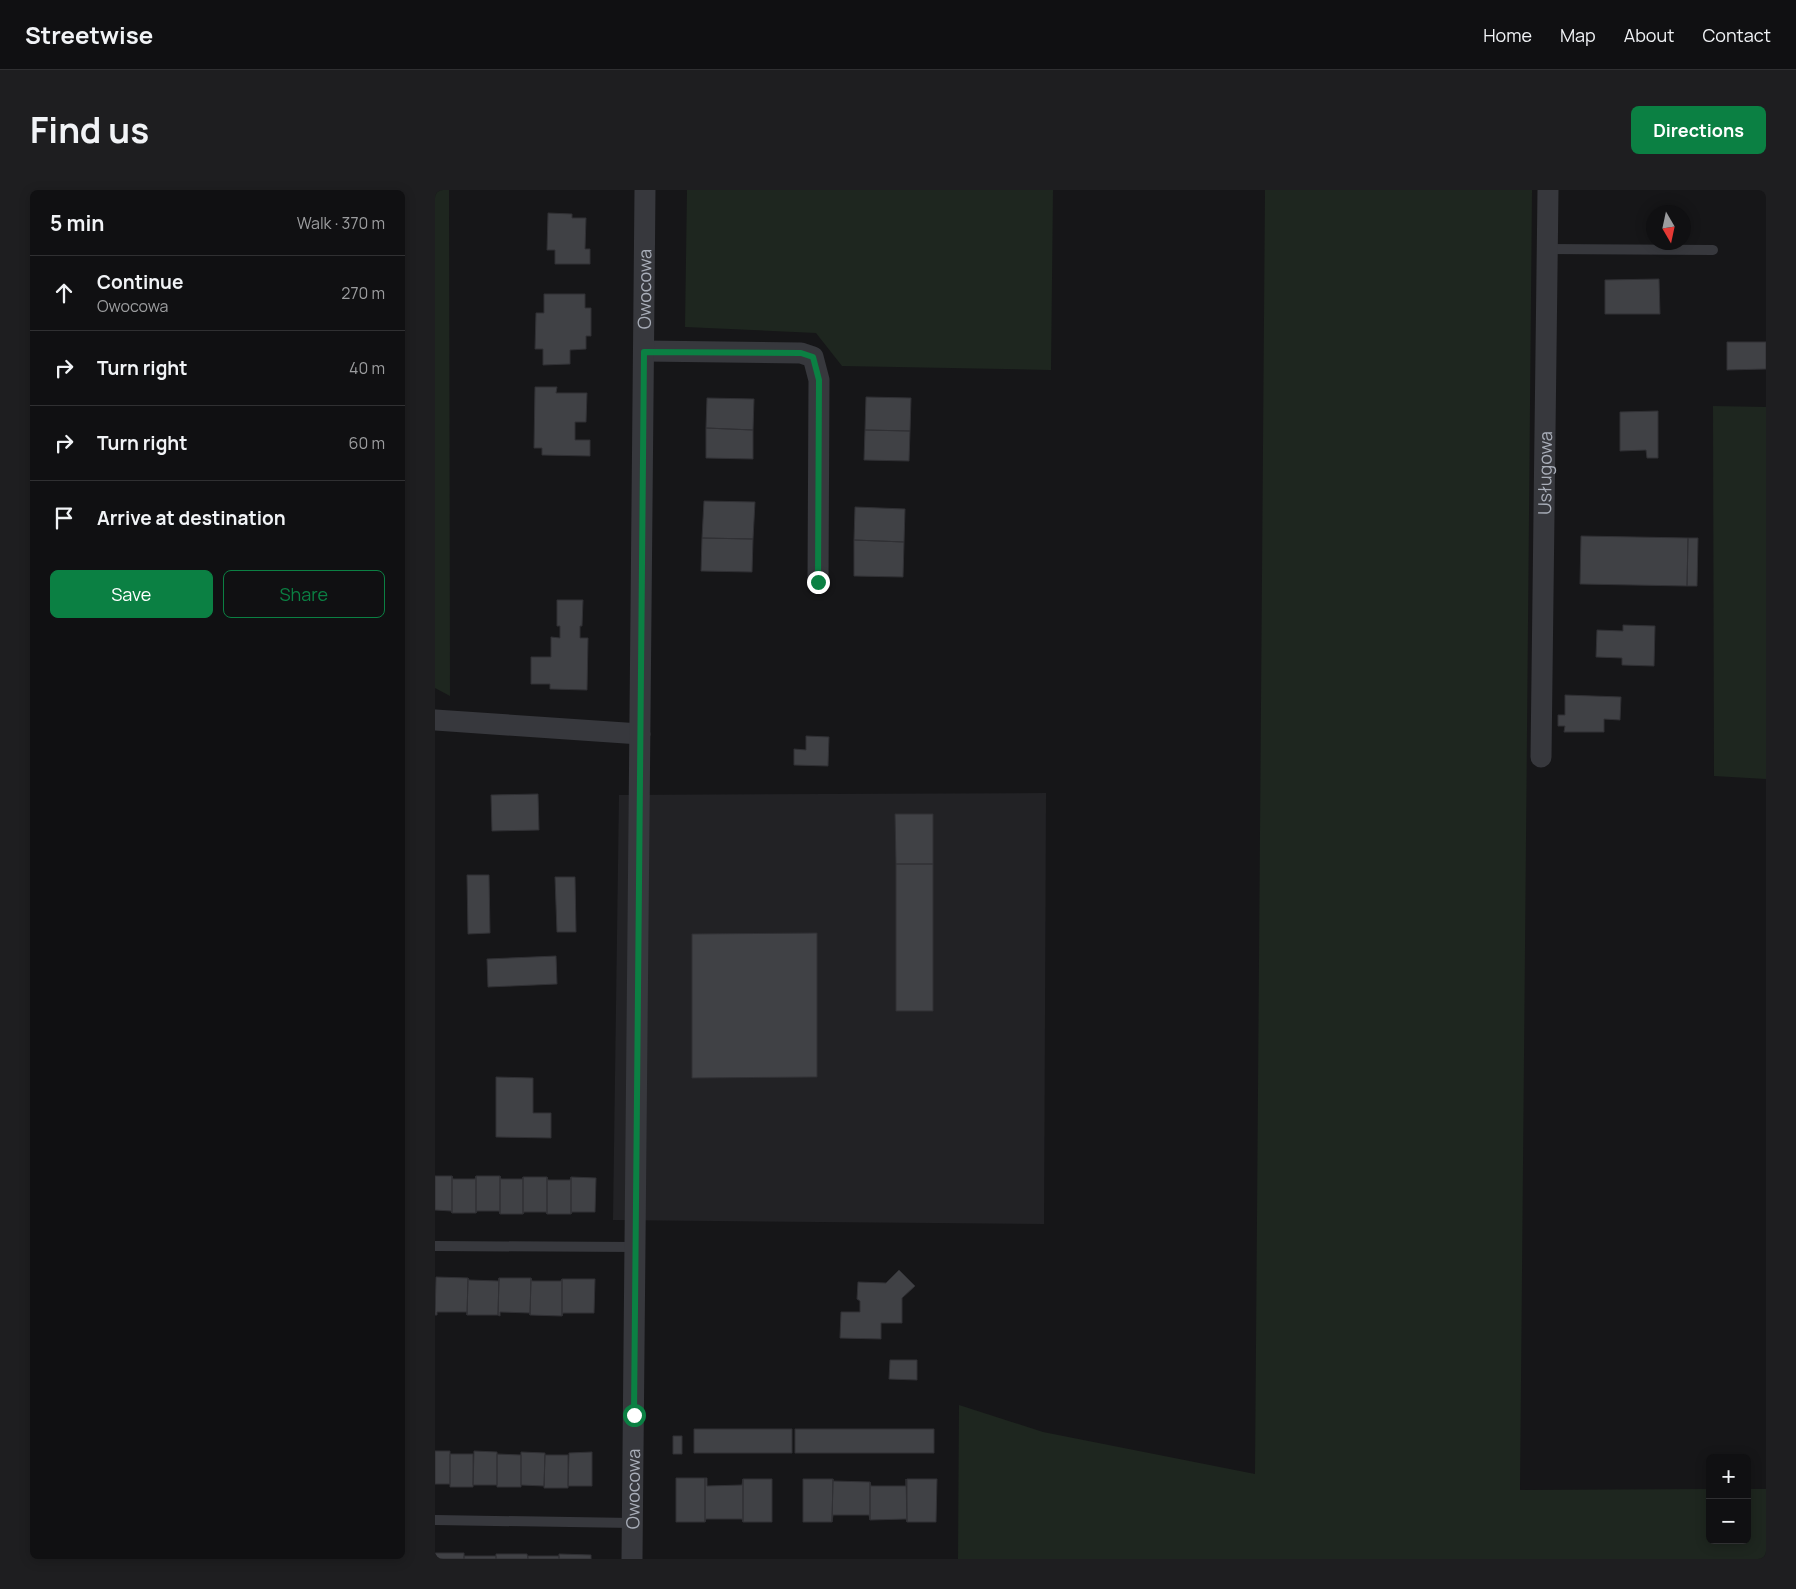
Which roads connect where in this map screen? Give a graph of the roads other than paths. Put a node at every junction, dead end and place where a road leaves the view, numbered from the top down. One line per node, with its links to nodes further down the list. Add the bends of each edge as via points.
1 (645, 190): 5 (street, Owocowa)
2 (1548, 190): 3 (street, Usługowa)
3 (1547, 249): 4 (lane); 9 (street, Usługowa)
4 (1713, 250)
5 (644, 352): 6 (street, via 801,353 813,357 819,380); 8 (street, Owocowa)
6 (818, 582)
7 (435, 720): 8 (street)
8 (640, 734): 11 (street, Owocowa)
9 (1541, 757)
10 (435, 1246): 11 (lane)
11 (635, 1247): 13 (street, Owocowa)
12 (435, 1520): 13 (lane)
13 (633, 1523): 14 (street, Owocowa)
14 (632, 1559)

